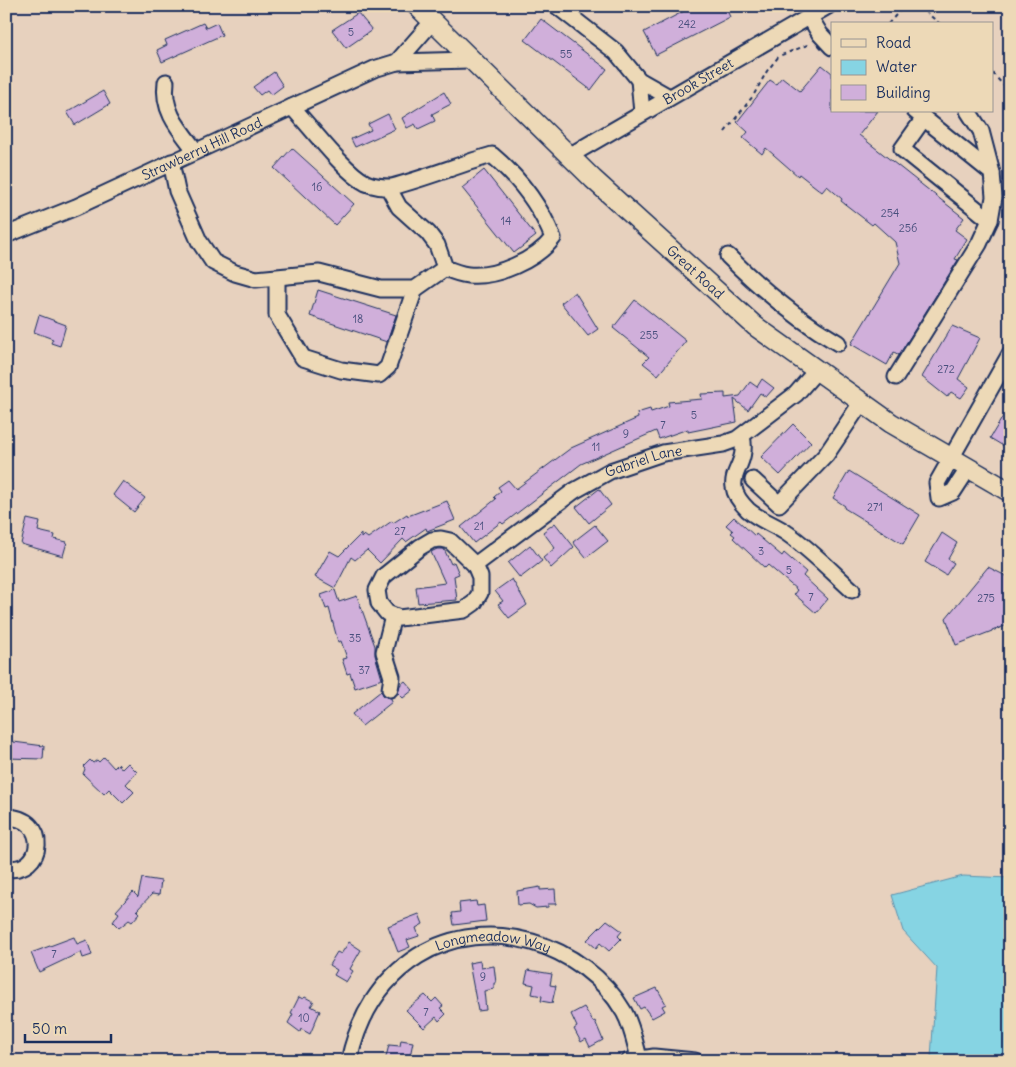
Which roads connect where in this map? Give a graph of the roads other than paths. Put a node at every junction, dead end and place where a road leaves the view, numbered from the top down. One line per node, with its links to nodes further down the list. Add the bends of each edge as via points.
1 (417, 6): 4 (main road, Great Road)
2 (557, 6): 8 (street, via 616,52)
3 (818, 10): 5 (street); 10 (street, Brook Street)
4 (432, 22): 6 (main road, Great Road); 7 (street)
5 (828, 42)
6 (469, 60): 7 (street, Strawberry Hill Road); 16 (main road, Great Road)
7 (397, 62): 11 (street, Strawberry Hill Road, via 374,69)
8 (639, 80): 10 (street); 13 (street)
9 (166, 82): 15 (street, via 164,97 170,113)
10 (669, 97): 13 (street, Brook Street)
11 (292, 107): 15 (street, Strawberry Hill Road); 19 (street, via 363,182)
12 (969, 112): 18 (street, via 981,131)
13 (642, 113): 16 (street, Brook Street)
14 (919, 115): 18 (street); 20 (street, via 902,149)
15 (196, 150): 17 (street, Strawberry Hill Road)
16 (569, 156): 28 (main road, Great Road, via 754,326)
17 (171, 162): 21 (street, Strawberry Hill Road, via 76,207); 24 (street, via 186,215 213,262 256,279)
18 (992, 173): 20 (street, via 994,197)
19 (388, 187): 23 (street, via 399,207 428,233); 23 (street, via 423,179 492,155 510,170 542,211 553,238 534,256 499,271 480,274 468,275)
20 (990, 220): 29 (street, via 979,244)
21 (6, 235)
22 (728, 256): 26 (street, via 802,322)
23 (445, 268): 25 (street)
24 (277, 278): 25 (street, via 319,273 381,290); 25 (street, via 278,315 303,358 341,370 379,375 388,367)
25 (415, 289)
26 (838, 343)
27 (1010, 354): 32 (street)
28 (816, 370): 30 (main road, Great Road); 31 (street, Gabriel Lane, via 796,394)
29 (896, 377)
30 (861, 403): 32 (main road, Great Road); 34 (street, via 826,455 779,504)
31 (742, 436): 36 (street, Gabriel Lane, via 722,444 641,459 597,477); 37 (street, via 745,447 734,479 734,489 740,500 749,511 796,540)
32 (950, 458): 33 (main road, Great Road); 33 (street, via 937,483 940,498 953,492)
33 (968, 468): 35 (main road, Great Road)
34 (753, 480)
35 (1010, 492)
36 (475, 565): 38 (street, via 480,574 481,590 469,607 406,618); 38 (street, via 450,541 437,539 424,544 393,568 379,584 377,594 380,603)
37 (852, 590)
38 (393, 616): 39 (street, via 384,652 392,677)
39 (390, 690)
40 (6, 817): 41 (street, via 29,823 36,832 38,844 35,855 27,864)
41 (6, 868)
42 (634, 1060): 43 (street, Longmeadow Way, via 624,1012 601,982 586,968 553,948 504,936 481,937 441,946 419,956 386,983 361,1020); 44 (street, via 672,1058)
43 (349, 1061)
44 (695, 1061)

